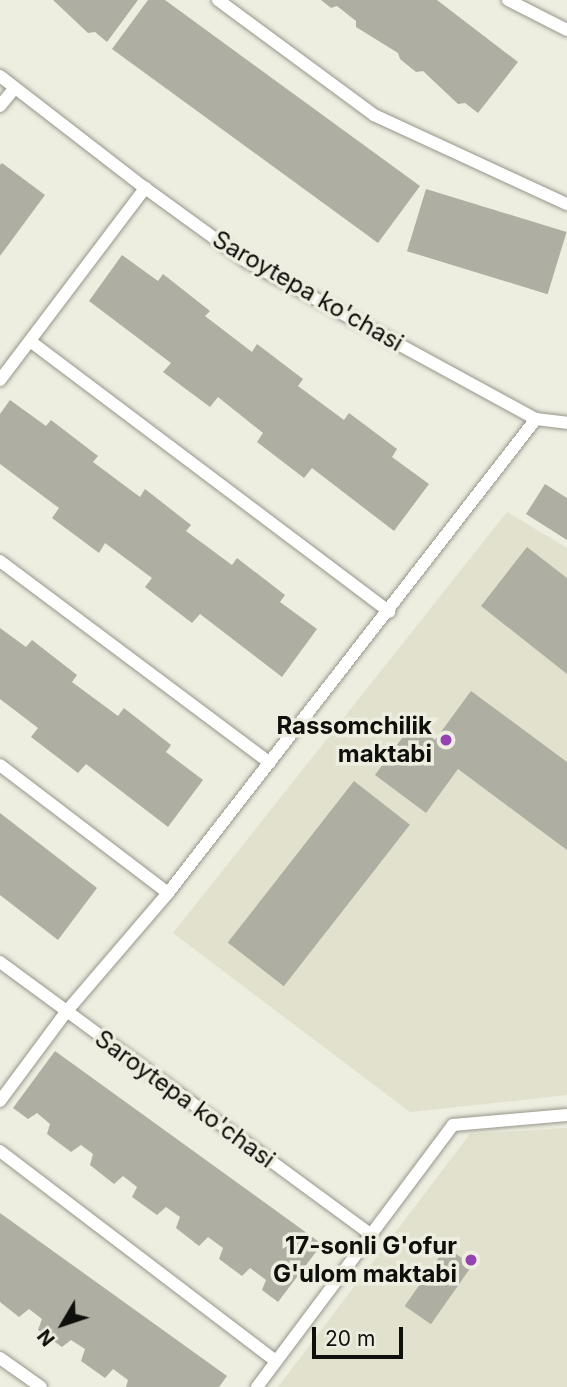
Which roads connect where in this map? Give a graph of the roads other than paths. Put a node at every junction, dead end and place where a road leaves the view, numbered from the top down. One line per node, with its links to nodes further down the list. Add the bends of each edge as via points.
1 (218, 0): 8 (lane, via 374,115)
2 (508, 0): 3 (lane)
3 (567, 30)
4 (0, 76): 5 (lane, Saroytepa ko'chasi)
5 (14, 89): 6 (lane); 7 (lane, Saroytepa ko'chasi)
6 (0, 106)
7 (145, 188): 9 (lane); 11 (lane, Saroytepa ko'chasi, via 246,261)
8 (567, 204)
9 (30, 341): 10 (lane); 14 (lane)
10 (0, 380)
11 (536, 419): 12 (lane, Saroytepa ko'chasi); 14 (lane)
12 (567, 423)
13 (0, 561): 15 (lane)
14 (389, 612): 15 (lane)
15 (270, 763): 17 (lane)
16 (0, 765): 17 (lane)
17 (168, 893): 19 (lane)
18 (0, 962): 19 (lane, Saroytepa ko'chasi)
19 (66, 1012): 20 (lane); 23 (lane, Saroytepa ko'chasi)
20 (0, 1101)
21 (567, 1115): 23 (lane, via 453,1125)
22 (0, 1151): 25 (lane)
23 (370, 1234): 25 (lane)
24 (0, 1358): 26 (lane)
25 (276, 1361): 27 (lane)
26 (41, 1387)
27 (257, 1387)

